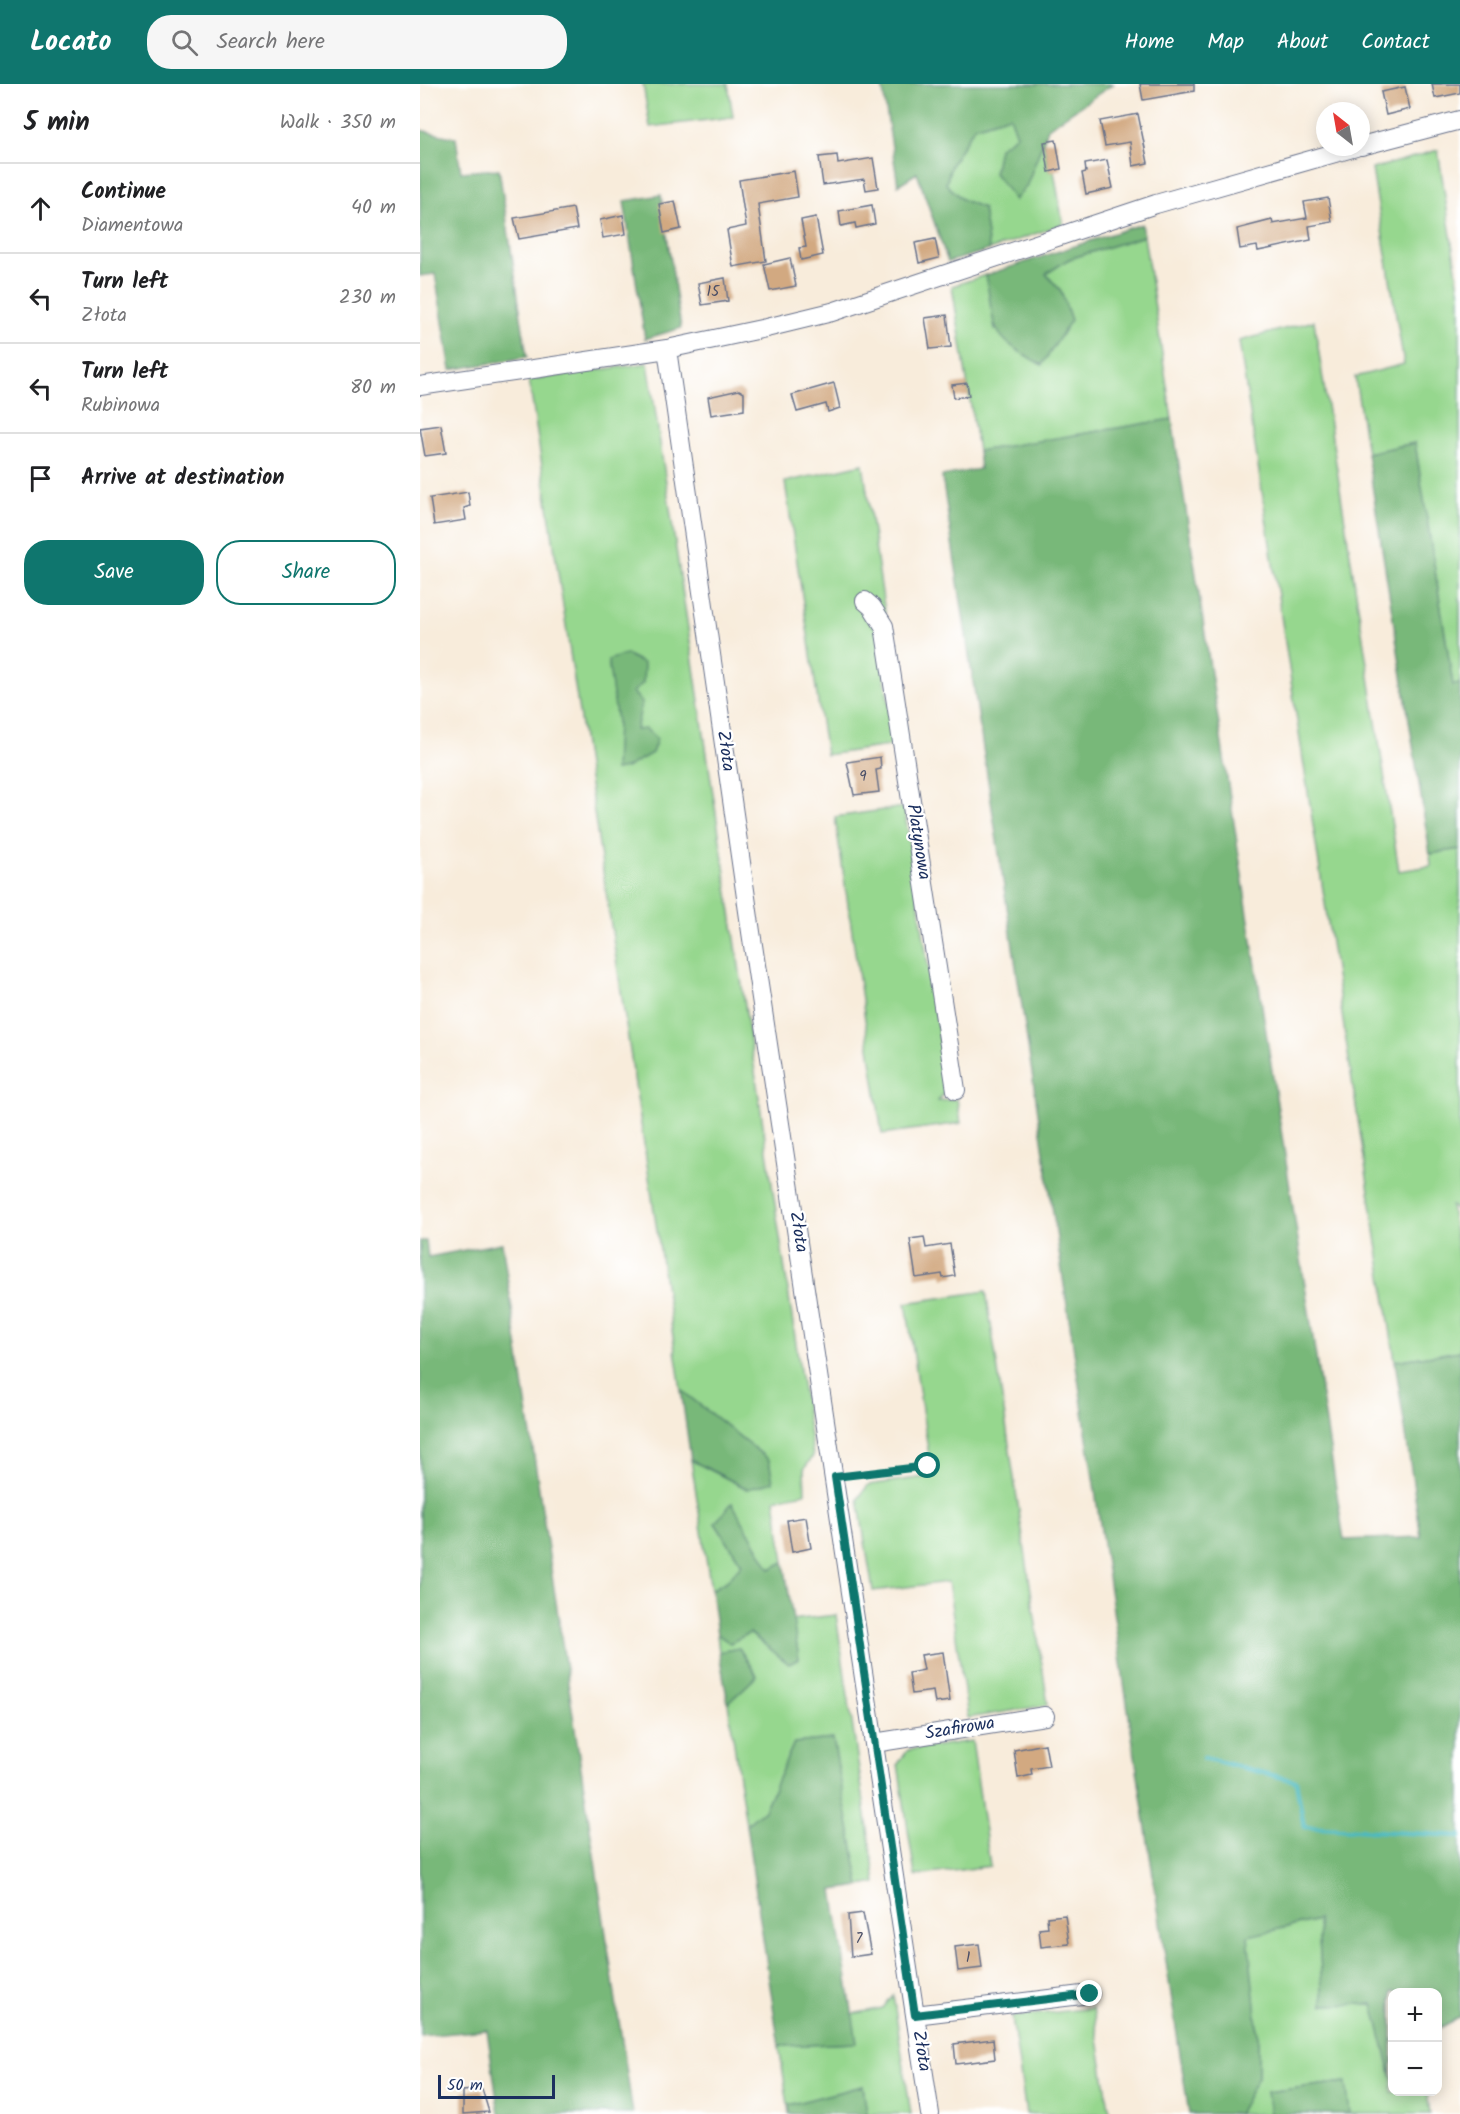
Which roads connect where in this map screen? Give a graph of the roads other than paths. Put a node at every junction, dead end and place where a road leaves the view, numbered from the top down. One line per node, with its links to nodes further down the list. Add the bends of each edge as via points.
1 (1460, 120): 2 (street)
2 (1370, 144)
3 (1324, 156): 4 (street, via 1156,204 832,312)
4 (668, 349): 5 (street); 9 (street, Złota, via 751,932)
5 (420, 386)
6 (865, 601): 7 (street, Platynowa, via 884,626)
7 (956, 1090)
8 (1045, 1716): 9 (street, Szafirowa)
9 (874, 1743): 11 (street, Złota)
10 (1090, 1994): 11 (street)
11 (915, 2015): 12 (street, Złota)
12 (930, 2114)

